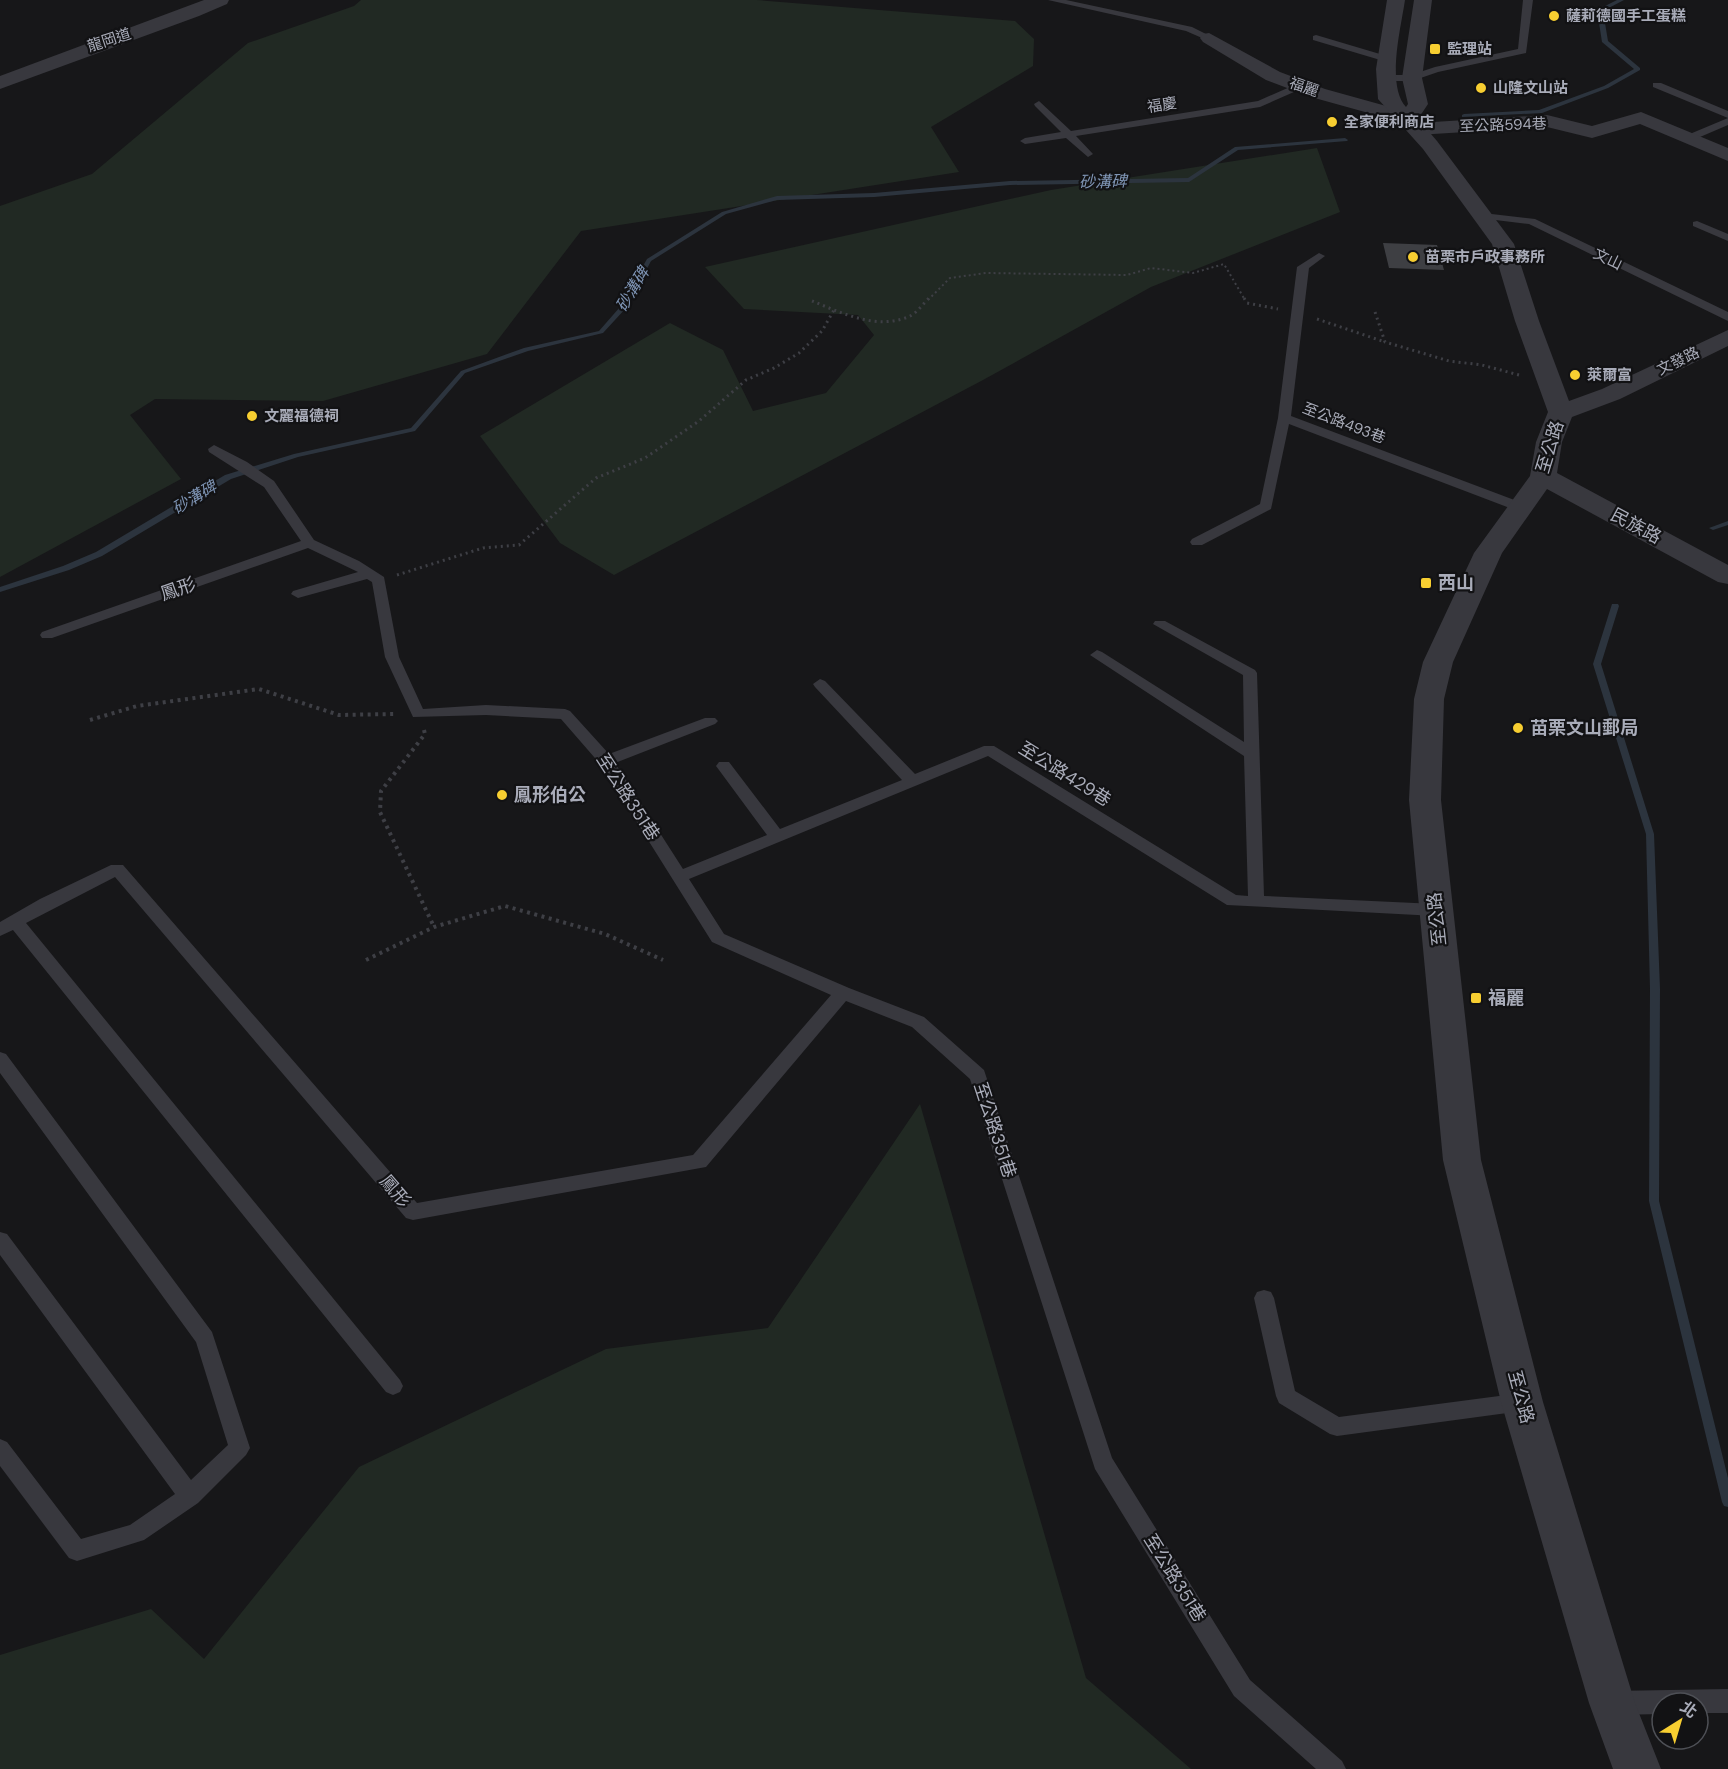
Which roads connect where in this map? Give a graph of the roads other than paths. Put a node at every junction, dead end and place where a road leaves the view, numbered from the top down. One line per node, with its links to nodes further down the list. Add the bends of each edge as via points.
1 (220, 0): 12 (street, 龍岡道, via 50,60)
2 (1053, 0): 7 (lane)
3 (1090, 0): 7 (lane)
4 (1396, 0): 10 (street, 至公路)
5 (1423, 0): 11 (street)
6 (1528, 0): 11 (lane, via 1522,51)
7 (1152, 20): 8 (lane, via 1189,28)
8 (1209, 38): 14 (street, 福麗, via 1273,76)
9 (1316, 38): 10 (lane)
10 (1387, 68): 11 (lane); 18 (street, 至公路, via 1388,99)
11 (1412, 78): 18 (street, via 1418,104)
12 (0, 83)
13 (1656, 85): 16 (lane)
14 (1299, 86): 18 (street, 福麗); 19 (lane, 福慶, via 1260,104)
15 (1039, 104): 19 (lane)
16 (1728, 115)
17 (1728, 121): 20 (lane)
18 (1412, 124): 20 (street, 至公路594巷, via 1547,121 1593,132 1641,118); 24 (street, 至公路)
19 (1067, 135): 21 (lane, 福慶); 22 (lane)
20 (1689, 138): 23 (street)
21 (1025, 141)
22 (1088, 154)
23 (1728, 154)
24 (1483, 216): 28 (lane, 文山, via 1531,221); 30 (street, 至公路, via 1503,244)
25 (1697, 224): 26 (lane)
26 (1728, 238)
27 (1318, 256): 31 (lane, 至公路493巷, via 1303,267)
28 (1728, 317)
29 (1728, 337): 30 (street, 文發路, via 1611,394)
30 (1561, 412): 33 (street, 至公路, via 1549,442)
31 (1284, 418): 34 (lane, 至公路493巷); 35 (lane, via 1266,506)
32 (214, 449): 36 (lane, via 269,484)
33 (1543, 476): 34 (street, 至公路); 37 (street, 民族路)
34 (1520, 507): 52 (street, 至公路, via 1488,553 1438,662 1429,699 1425,800)
35 (1197, 542)
36 (309, 543): 38 (lane); 41 (lane, 鳳形)
37 (1728, 576)
38 (374, 577): 39 (lane, via 333,582); 46 (lane, 至公路351巷, via 392,657 418,714 486,710 565,714)
39 (298, 594)
40 (1160, 624): 45 (lane, via 1250,673)
41 (47, 635)
42 (1097, 655): 45 (lane)
43 (820, 684): 48 (lane)
44 (710, 721): 46 (lane)
45 (1252, 754): 51 (lane)
46 (606, 761): 50 (lane, 至公路351巷)
47 (724, 766): 49 (lane)
48 (912, 781): 49 (lane, 至公路429巷); 51 (lane, 至公路429巷, via 989,750 1233,901)
49 (777, 836): 50 (lane, 至公路429巷)
50 (679, 877): 54 (lane, 至公路351巷, via 718,938)
51 (1256, 902): 52 (lane, 至公路429巷)
52 (1436, 910): 59 (street, 至公路, via 1462,1160)
53 (7, 925): 54 (lane, 鳳形, via 117,869 413,1212 699,1162); 58 (lane, 鳳形)
54 (843, 993): 64 (lane, 至公路351巷, via 918,1022 978,1075 1103,1462 1242,1688)
55 (0, 1059): 61 (lane, via 205,1338 239,1448)
56 (0, 1239): 61 (lane)
57 (1264, 1298): 59 (lane, via 1286,1396 1337,1427)
58 (393, 1386)
59 (1522, 1402): 63 (street, 至公路)
60 (0, 1449): 61 (lane, via 77,1551 136,1533)
61 (190, 1496)
62 (1728, 1701): 63 (lane)
63 (1612, 1704): 65 (street, 至公路)
64 (1335, 1769)
65 (1637, 1769)

